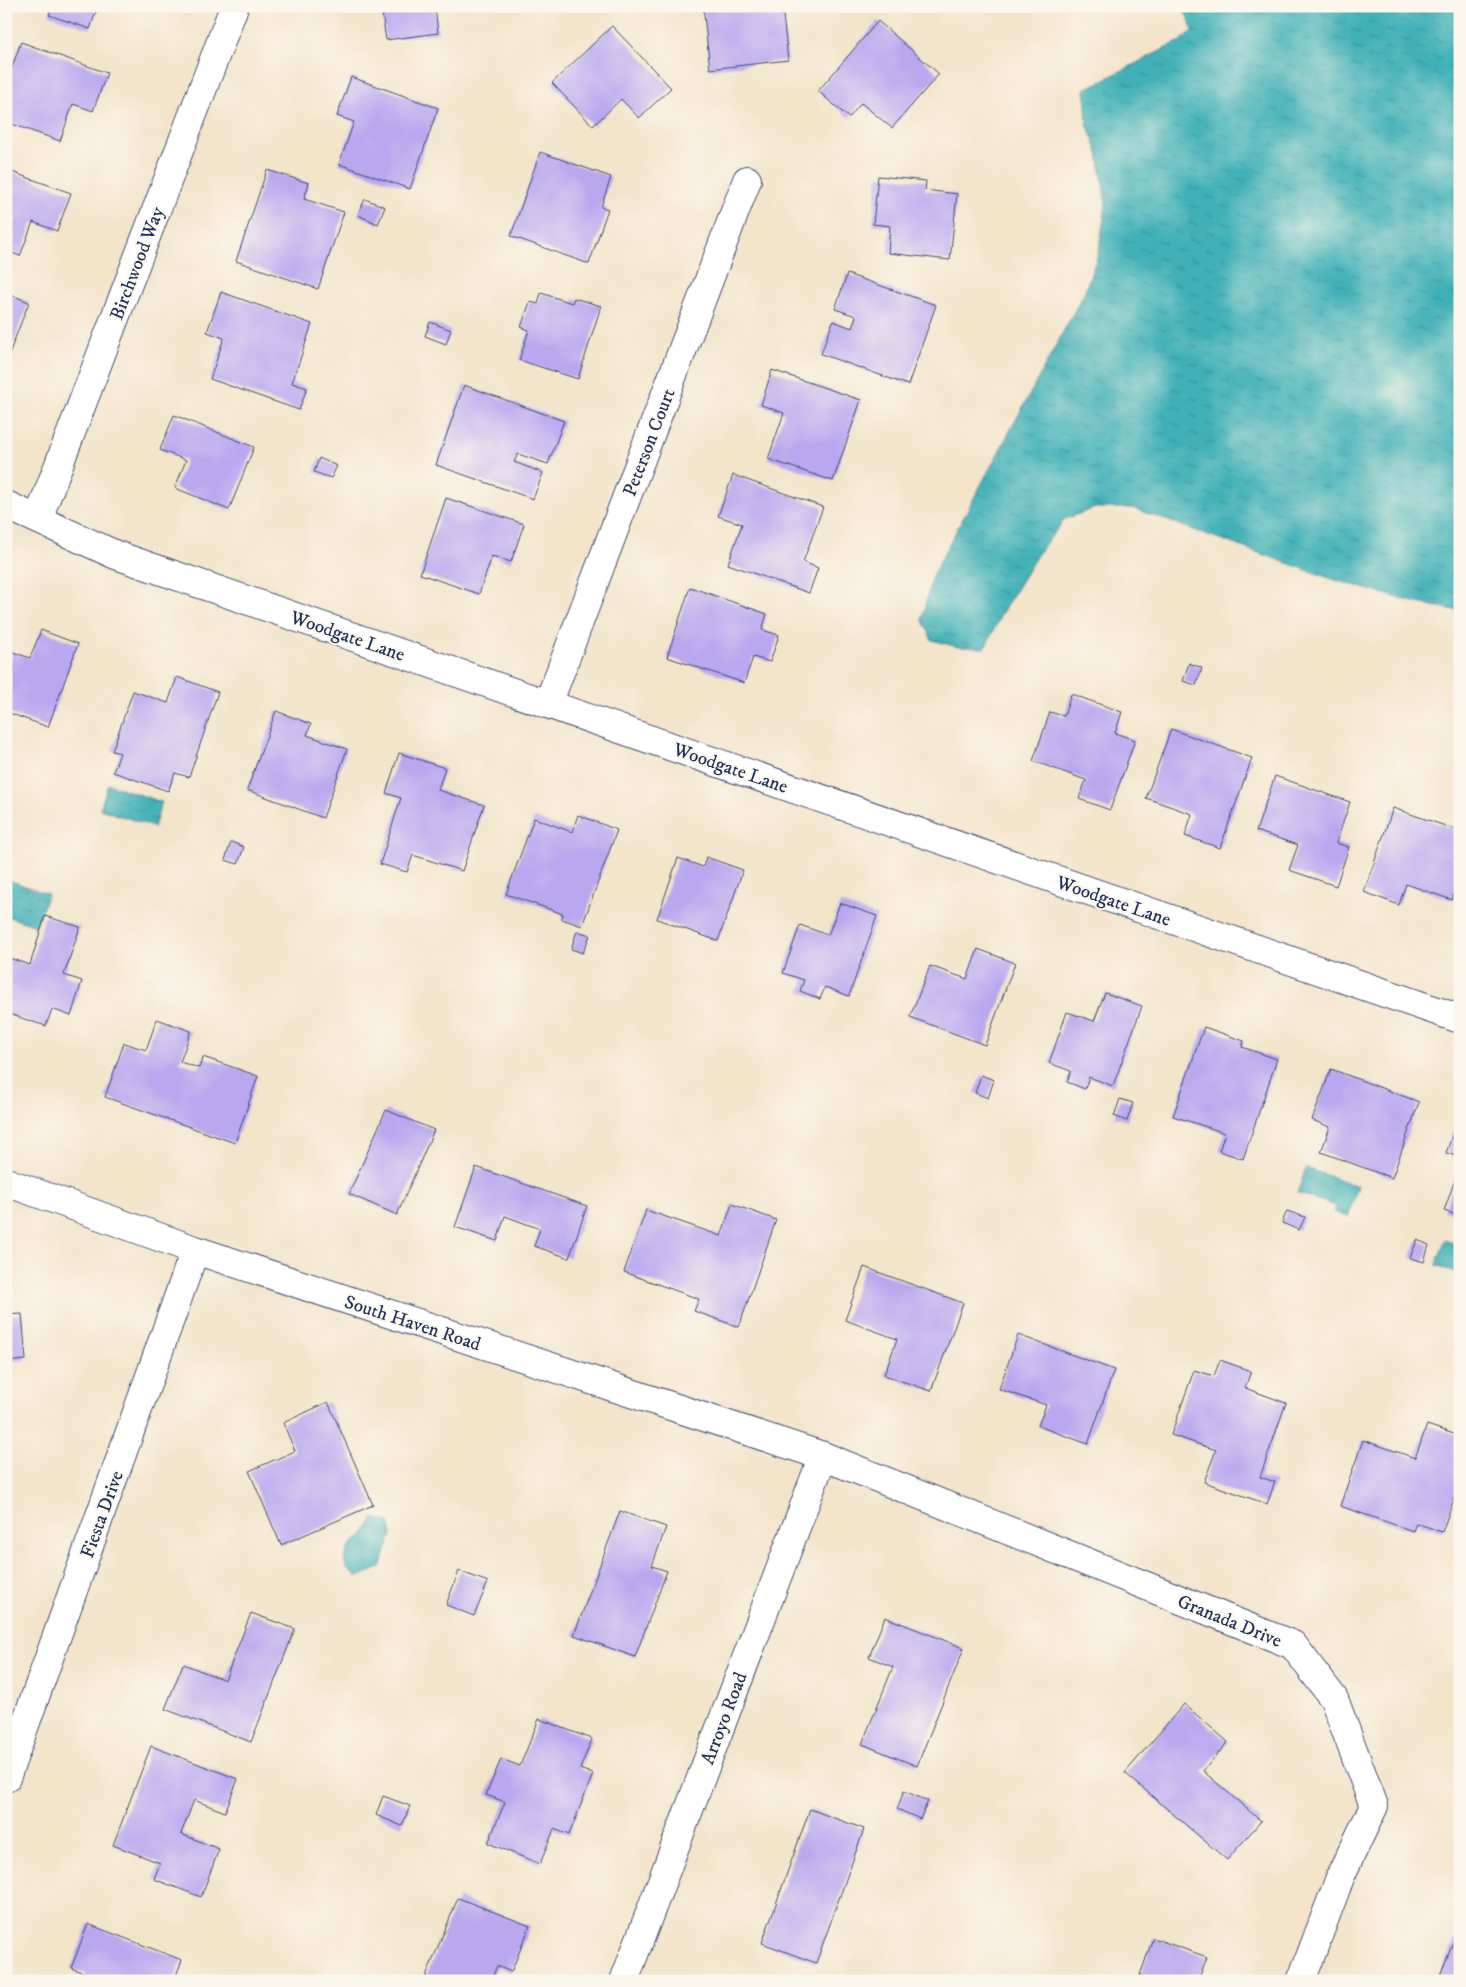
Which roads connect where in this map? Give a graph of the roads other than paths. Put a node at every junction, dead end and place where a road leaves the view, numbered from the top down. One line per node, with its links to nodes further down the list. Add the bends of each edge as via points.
1 (234, 7): 4 (street, Birchwood Way)
2 (747, 180): 5 (street, Peterson Court)
3 (6, 505): 4 (street, Woodgate Lane)
4 (38, 519): 5 (street, Woodgate Lane, via 116,555)
5 (548, 704): 6 (street, Woodgate Lane)
6 (1460, 1019)
7 (6, 1182): 8 (street, South Haven Road)
8 (195, 1250): 9 (street, South Haven Road); 10 (street, Fiesta Drive)
9 (823, 1456): 11 (street, Arroyo Road); 12 (street, Granada Drive, via 1293,1645 1334,1699 1374,1806 1341,1875)
10 (6, 1778)
11 (624, 1981)
12 (1301, 1981)

